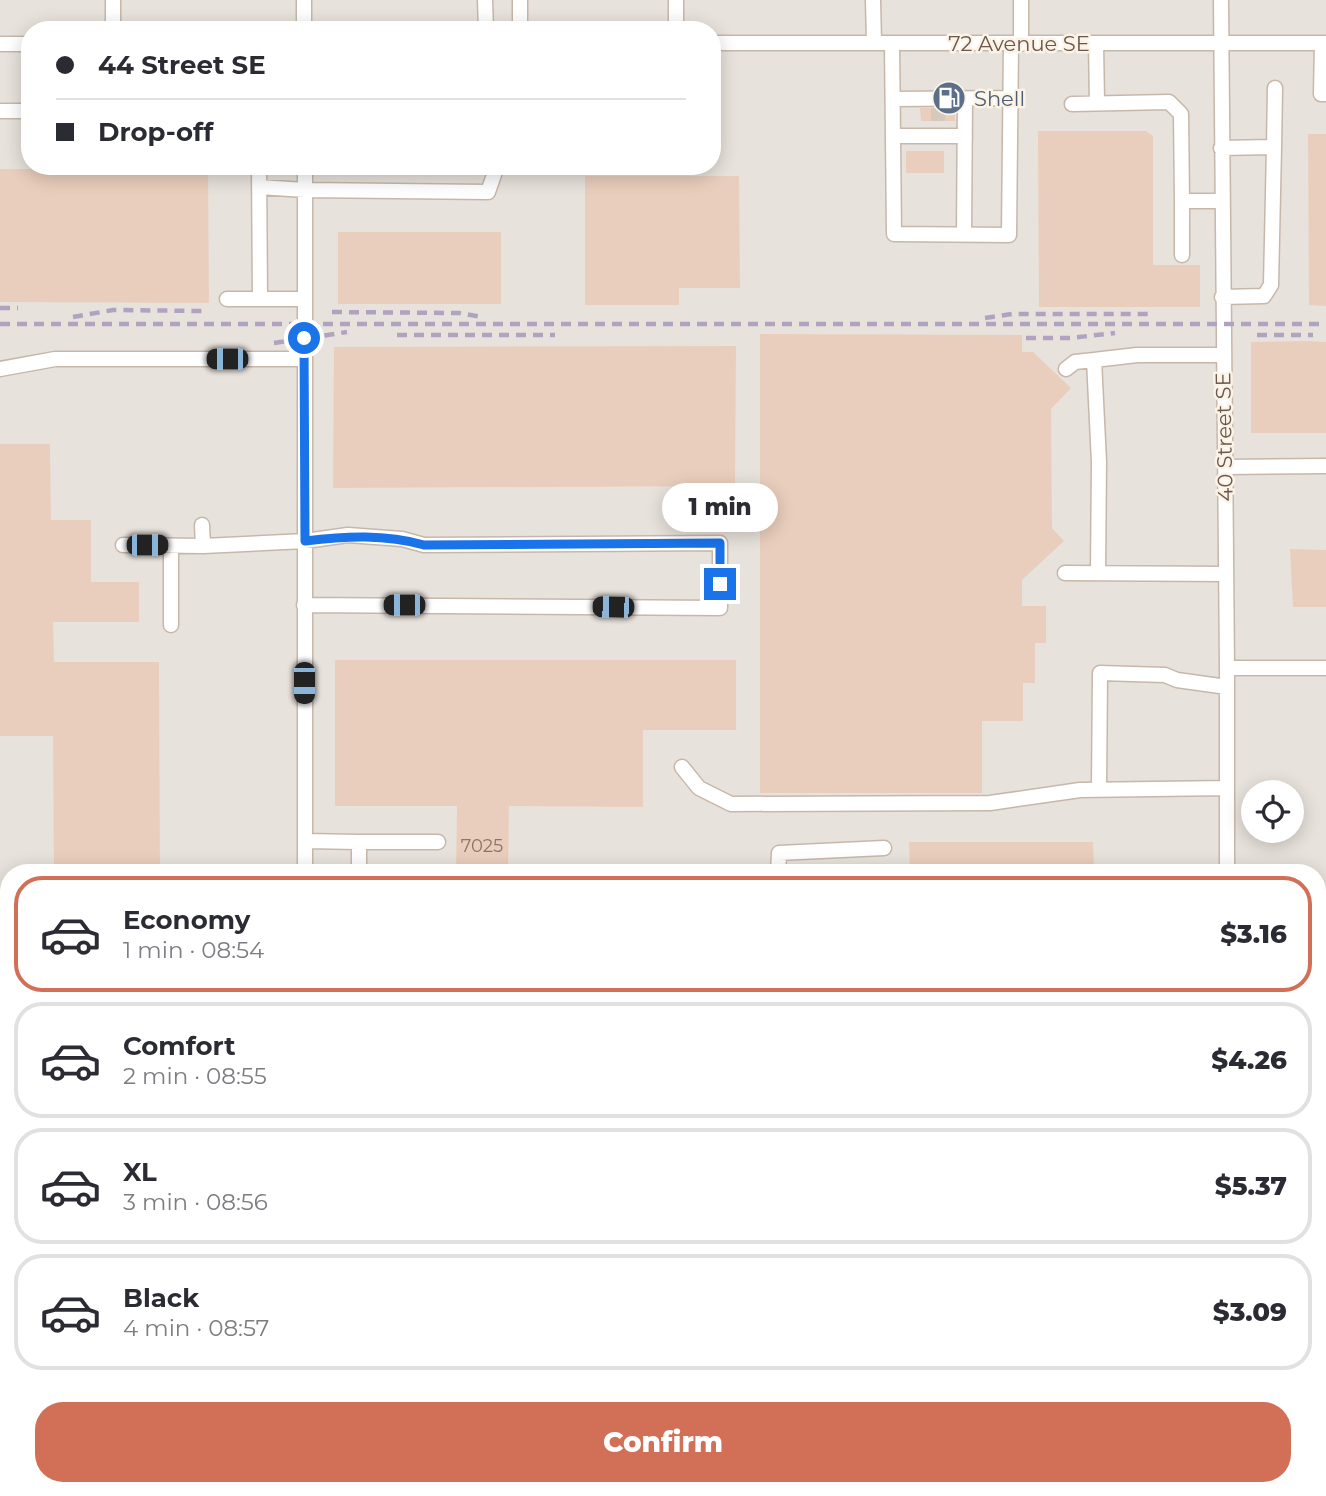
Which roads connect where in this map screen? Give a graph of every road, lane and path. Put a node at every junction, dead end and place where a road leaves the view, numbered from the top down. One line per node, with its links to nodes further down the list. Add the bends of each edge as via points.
1 (113, 0): 9 (street)
2 (304, 0): 10 (street)
3 (485, 0): 11 (street)
4 (520, 0): 12 (street)
5 (676, 0): 13 (street)
6 (873, 0): 15 (street)
7 (1021, 0): 22 (street)
8 (1221, 0): 18 (street, 40 Street SE)
9 (113, 21)
10 (304, 21)
11 (486, 21)
12 (520, 21)
13 (676, 21)
14 (721, 43): 15 (street, 72 Avenue SE)
15 (874, 43): 16 (street, 72 Avenue SE)
16 (892, 43): 22 (street, 72 Avenue SE); 26 (street)
17 (1096, 43): 18 (street, 72 Avenue SE); 22 (street, 72 Avenue SE); 28 (street)
18 (1220, 43): 19 (street, 72 Avenue SE); 37 (street, 40 Street SE)
19 (1324, 43): 24 (street, via 1321,94)
20 (0, 44): 21 (street)
21 (21, 44)
22 (1016, 44): 25 (street)
23 (1275, 88): 36 (street)
24 (1326, 94)
25 (1011, 98): 27 (street); 45 (street, via 1009,235)
26 (893, 99): 30 (street); 33 (street)
27 (965, 99): 30 (street); 35 (street)
28 (1097, 103): 29 (street); 43 (street, via 1169,102 1181,114)
29 (1072, 104)
30 (938, 109): 34 (street)
31 (0, 111): 32 (street)
32 (21, 111)
33 (894, 136): 34 (street); 45 (street, via 894,234)
34 (938, 136): 35 (street)
35 (965, 136): 45 (street)
36 (1274, 147): 37 (street); 47 (street, via 1271,285 1264,296)
37 (1221, 148): 44 (street, 40 Street SE)
38 (259, 175): 41 (street)
39 (305, 175): 42 (street)
40 (494, 175): 42 (street, via 488,192)
41 (259, 187): 42 (street); 49 (street)
42 (305, 190): 50 (street)
43 (1182, 201): 44 (street); 46 (street)
44 (1222, 201): 47 (street, 40 Street SE)
45 (964, 235)
46 (1182, 255)
47 (1222, 297): 51 (street, 40 Street SE)
48 (227, 299): 49 (street)
49 (260, 299): 50 (street)
50 (304, 299): 52 (street)
51 (1223, 355): 53 (street); 57 (street, 40 Street SE)
52 (304, 359): 54 (street, via 55,359); 59 (street)
53 (1094, 360): 55 (street, via 1075,362); 64 (street)
54 (0, 369)
55 (1066, 369)
56 (1326, 466): 57 (street)
57 (1224, 467): 65 (street, 40 Street SE)
58 (202, 525): 62 (street)
59 (305, 541): 62 (street); 66 (street); 66 (street, via 348,535 424,545 720,543 720,608)
60 (123, 545): 61 (street)
61 (171, 546): 62 (street); 67 (street)
62 (203, 546)
63 (1065, 573): 64 (street)
64 (1098, 573): 65 (street)
65 (1226, 574): 68 (street, 40 Street SE)
66 (304, 605): 74 (street)
67 (171, 625)
68 (1227, 668): 69 (street); 70 (street, 40 Street SE)
69 (1326, 668)
70 (1227, 687): 72 (street, 40 Street SE); 73 (street, via 1165,675 1100,673)
71 (682, 767): 73 (street, via 699,788 731,804 990,803)
72 (1227, 788): 73 (street); 81 (street, 40 Street SE)
73 (1099, 789)
74 (305, 841): 75 (street); 78 (street)
75 (359, 842): 76 (street); 79 (street)
76 (438, 842)
77 (884, 848): 80 (street, via 779,853)
78 (305, 864)
79 (359, 864)
80 (778, 864)
81 (1227, 864)

